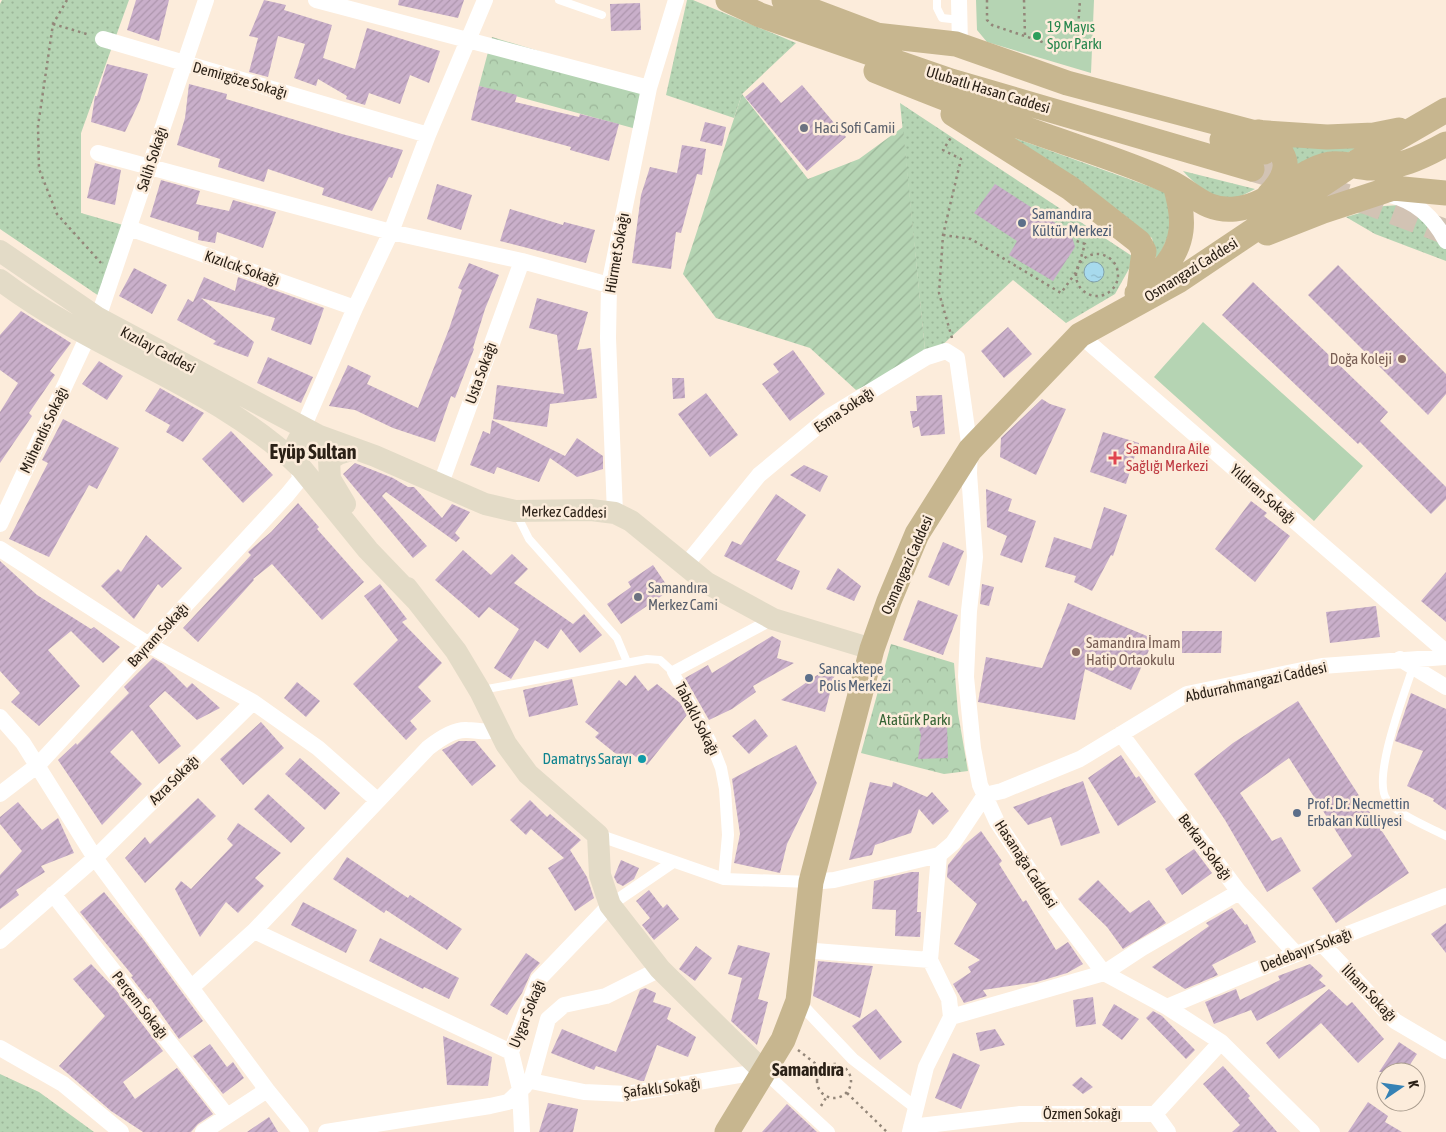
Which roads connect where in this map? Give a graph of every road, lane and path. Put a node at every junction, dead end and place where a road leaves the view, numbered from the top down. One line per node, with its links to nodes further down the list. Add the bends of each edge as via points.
1 (67, 0): 18 (path)
2 (206, 0): 24 (street, Salih Sokağı)
3 (316, 0): 22 (street)
4 (485, 0): 22 (street, Bayram Sokağı)
5 (559, 0): 15 (lane)
6 (676, 0): 26 (street, Hürmet Sokağı)
7 (728, 0): 16 (main road, Ulubatlı Hasan Caddesi)
8 (784, 0): 14 (main road, Ulubatlı Hasan Caddesi)
9 (936, 0): 17 (lane, via 942,18)
10 (959, 0): 17 (street)
11 (987, 0): 20 (path, via 987,20 992,25)
12 (1024, 0): 20 (path)
13 (1080, 0): 20 (path, via 1078,37 1073,47 1066,50)
14 (813, 6): 19 (main road, Ulubatlı Hasan Caddesi)
15 (602, 15)
16 (760, 15): 25 (main road); 32 (main road, Ulubatlı Hasan Caddesi, via 952,81)
17 (960, 20): 23 (street)
18 (53, 24): 21 (path); 48 (path, via 38,126 39,169 57,214)
19 (875, 35): 23 (main road); 32 (main road, Ulubatlı Hasan Caddesi, via 1010,79)
20 (1025, 36)
21 (103, 39): 24 (street, Demirgöze Sokağı)
22 (470, 40): 26 (street); 30 (street, Bayram Sokağı)
23 (960, 45): 32 (main road)
24 (183, 63): 30 (street, Demirgöze Sokağı); 35 (street, Salih Sokağı)
25 (876, 71): 28 (main road); 36 (main road)
26 (650, 88): 50 (street, Hürmet Sokağı)
27 (1446, 110): 29 (main road, Osmangazi Caddesi)
28 (962, 120): 42 (path, via 943,150 961,159); 52 (main road, via 1070,188 1140,242 1144,251)
29 (1414, 128): 32 (main road, via 1374,135 1327,137); 34 (main road, Osmangazi Caddesi)
30 (428, 135): 41 (street, Bayram Sokağı)
31 (1446, 144): 34 (main road, via 1391,167 1366,168)
32 (1258, 151): 39 (main road, via 1280,148 1285,158 1280,183)
33 (98, 153): 35 (street)
34 (1350, 164): 39 (main road, via 1330,164 1307,172); 49 (main road, Osmangazi Caddesi)
35 (149, 166): 40 (street, Salih Sokağı); 41 (street)
36 (1175, 185): 39 (main road, via 1199,202 1214,207 1234,210); 52 (main road, via 1181,205 1182,234 1161,271)
37 (1377, 191): 38 (main road, via 1393,188); 44 (street, via 1416,205 1437,224); 49 (main road, via 1261,236)
38 (1446, 193)
39 (1264, 200)
40 (129, 228): 48 (street, Salih Sokağı); 53 (street, Kızılcık Sokağı)
41 (391, 232): 46 (street); 53 (street, Bayram Sokağı)
42 (943, 235): 47 (path, via 971,239 1061,293); 57 (path, via 940,293)
43 (1074, 240): 47 (path, via 1085,244)
44 (1446, 240)
45 (0, 251): 55 (main road, Kızılay Caddesi)
46 (522, 261): 50 (street); 63 (street, Usta Sokağı)
47 (1077, 271): 47 (path, via 1078,284 1093,296 1111,291 1118,279 1115,265 1098,254 1084,259)
48 (114, 276): 55 (street, Salih Sokağı)
49 (1178, 281): 54 (main road, Osmangazi Caddesi)
50 (609, 285): 65 (street, Hürmet Sokağı)
51 (3, 287): 55 (main road, Kızılay Caddesi)
52 (1139, 290): 54 (main road)
53 (355, 308): 58 (street, Bayram Sokağı)
54 (1121, 312): 56 (main road, Osmangazi Caddesi)
55 (93, 327): 58 (main road, Kızılay Caddesi); 58 (main road, Kızılay Caddesi, via 269,439); 66 (street, Mühendis Sokağı)
56 (1080, 335): 61 (main road, Osmangazi Caddesi); 73 (street, Yıldıran Sokağı)
57 (957, 358): 61 (street); 68 (street, Esma Sokağı, via 946,351 927,357 830,416 759,475)
58 (302, 436): 59 (main road, Kızılay Caddesi); 62 (main road, via 306,470 317,471); 69 (main road, via 368,550); 71 (street, Bayram Sokağı, via 300,479 295,486)
59 (322, 437): 60 (main road, Merkez Caddesi); 62 (main road, via 330,447)
60 (354, 448): 62 (main road); 63 (main road, Merkez Caddesi)
61 (970, 450): 72 (main road, Osmangazi Caddesi, via 917,534); 86 (street, Hasanağa Caddesi, via 975,557 966,677 973,748)
62 (329, 460): 69 (main road, via 333,487)
63 (440, 486): 64 (main road, Merkez Caddesi, via 485,504)
64 (515, 511): 65 (main road, Merkez Caddesi, via 591,510); 75 (lane, via 530,540 617,638)
65 (615, 513): 68 (main road, Merkez Caddesi)
66 (0, 524)
67 (0, 549): 71 (street)
68 (685, 566): 70 (main road, Merkez Caddesi, via 707,583)
69 (416, 600): 79 (main road, via 456,651)
70 (773, 619): 72 (main road, Merkez Caddesi); 77 (street, Tabaklı Sokağı)
71 (149, 645): 80 (street); 84 (street, Bayram Sokağı)
72 (872, 649): 94 (main road, Osmangazi Caddesi)
73 (1446, 652)
74 (1446, 657): 76 (street, Abdurrahmangazi Caddesi)
75 (627, 662): 77 (lane, via 654,659 665,663); 79 (lane)
76 (1406, 663): 78 (street); 83 (street, Abdurrahmangazi Caddesi, via 1322,666 1187,694); 89 (lane, via 1382,768 1383,789 1386,800 1394,808)
77 (673, 672): 93 (street, Tabaklı Sokağı, via 710,740 721,768 728,835)
78 (1446, 687)
79 (480, 691): 82 (main road)
80 (252, 702): 87 (street, via 318,748); 91 (street, Azra Sokağı)
81 (0, 717): 84 (street)
82 (498, 728): 87 (street, via 484,732 466,729 436,742); 88 (main road, via 528,774)
83 (1121, 734): 86 (street, Abdurrahmangazi Caddesi, via 1080,759); 95 (street, Berkan Sokağı)
84 (38, 765): 85 (street, Bayram Sokağı); 91 (street)
85 (0, 794)
86 (985, 795): 90 (street, via 952,843); 106 (street, Hasanağa Caddesi, via 997,822 1057,911)
87 (376, 800): 99 (street)
88 (598, 835): 92 (street); 98 (main road, via 600,875)
89 (1446, 836)
90 (939, 855): 94 (street, via 834,880); 104 (street)
91 (96, 858): 96 (street, Azra Sokağı); 107 (street)
92 (673, 862): 93 (street); 98 (street)
93 (724, 879): 94 (street)
94 (811, 882): 102 (main road, Osmangazi Caddesi)
95 (1239, 892): 103 (street, Berkan Sokağı); 106 (street)
96 (53, 894): 100 (street, Azra Sokağı); 123 (street, Perçem Sokağı)
97 (1446, 896): 101 (street, Dedebayır Sokağı)
98 (610, 905): 105 (main road); 115 (street, Uygar Sokağı, via 538,980)
99 (254, 931): 107 (street); 115 (street)
100 (0, 941)
101 (1322, 944): 103 (street, Dedebayır Sokağı); 114 (street, İlham Sokağı, via 1395,1021)
102 (802, 950): 104 (street); 108 (main road, Osmangazi Caddesi)
103 (1296, 954): 109 (street, Dedebayır Sokağı)
104 (930, 960): 110 (street, via 948,999)
105 (660, 969): 117 (main road); 118 (street, via 606,996 564,1005 548,1019)
106 (1104, 973): 109 (street, Hasanağa Caddesi); 110 (street)
107 (192, 987): 119 (street)
108 (798, 1001): 117 (main road, Osmangazi Caddesi, via 782,1040); 121 (street, via 853,1059)
109 (1167, 1007): 111 (street, Hasanağa Caddesi)
110 (951, 1017): 121 (street, via 926,1067)
111 (1221, 1042): 122 (street); 134 (street, Hasanağa Caddesi)
112 (0, 1048): 125 (street, via 63,1084)
113 (796, 1048): 116 (path)
114 (1446, 1051)
115 (511, 1052): 118 (street, Uygar Sokağı)
116 (822, 1069): 120 (path, via 833,1064 846,1068 852,1082); 120 (path, via 817,1084 822,1094 838,1098)
117 (763, 1072): 118 (street, Şafaklı Sokağı, via 627,1094); 130 (main road, Osmangazi Caddesi); 131 (street)
118 (525, 1085): 128 (street, via 508,1102); 129 (street)
119 (267, 1090): 123 (street); 127 (street)
120 (847, 1093): 132 (path)
121 (915, 1107): 124 (street)
122 (1155, 1114): 124 (street, Özmen Sokağı, via 1020,1114); 133 (street)
123 (227, 1116): 126 (street)
124 (911, 1129)
125 (121, 1132)
126 (203, 1132)
127 (301, 1132)
128 (326, 1132)
129 (522, 1132)
130 (727, 1132)
131 (829, 1132)
132 (887, 1132)
133 (1168, 1132)
134 (1312, 1132)

